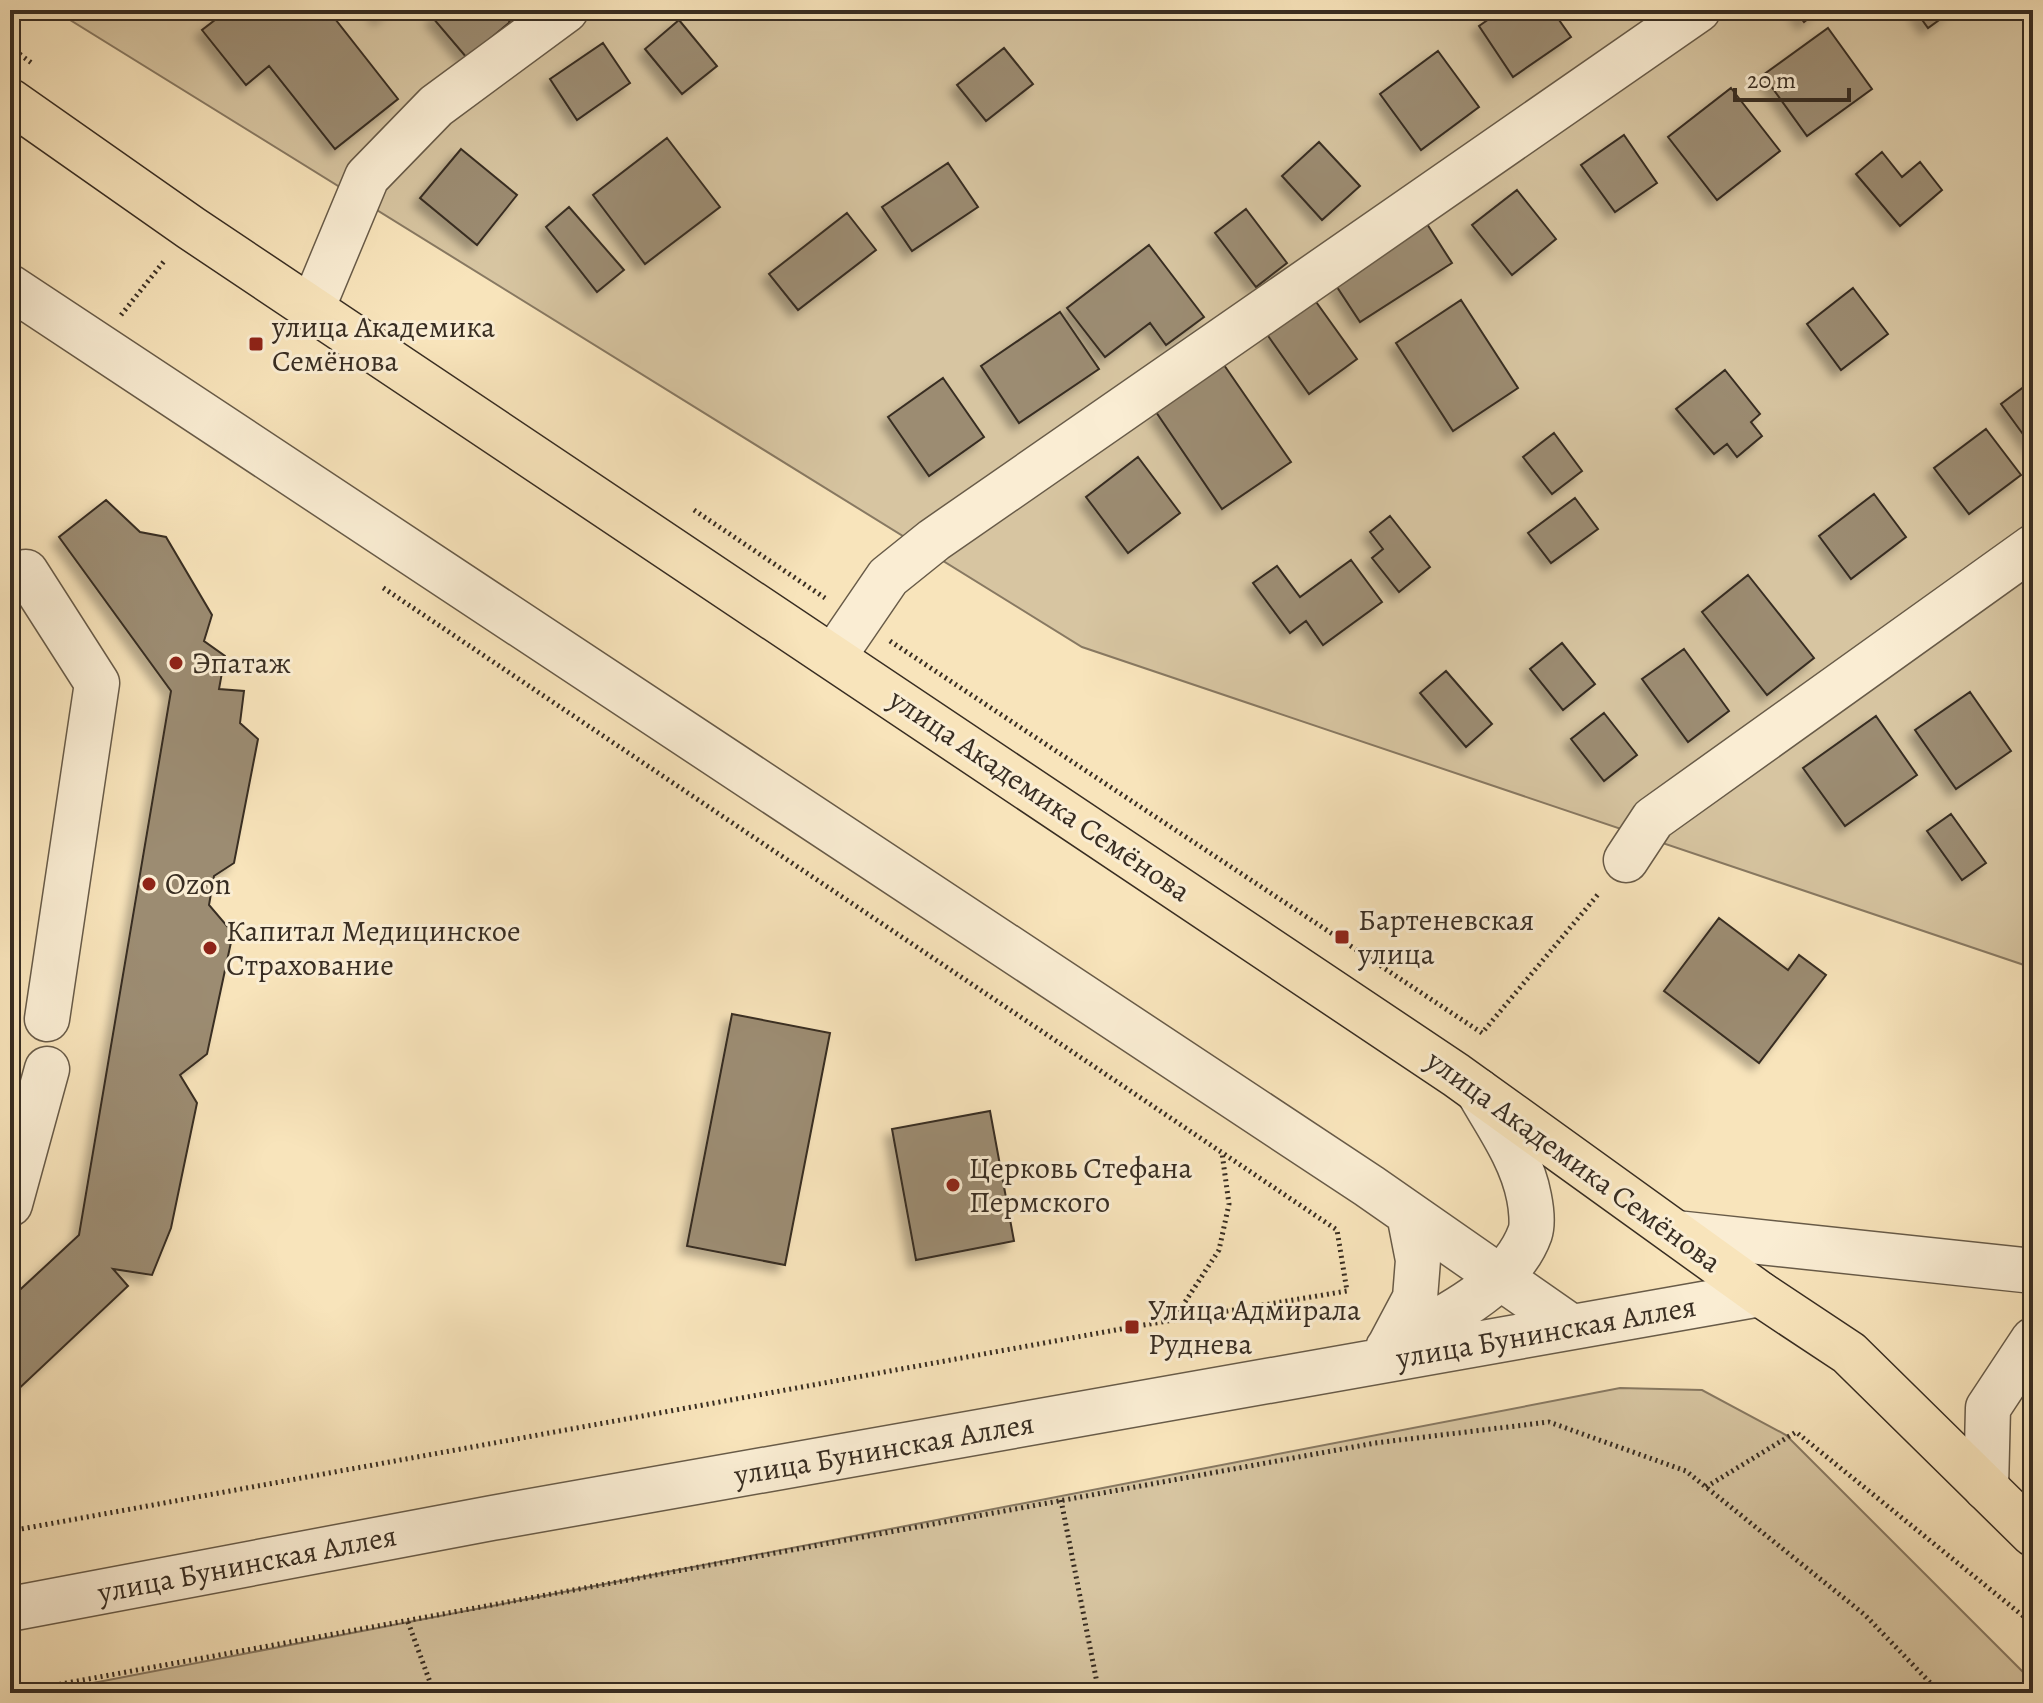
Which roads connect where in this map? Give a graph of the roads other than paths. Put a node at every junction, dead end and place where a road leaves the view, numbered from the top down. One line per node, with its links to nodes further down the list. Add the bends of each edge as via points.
1 (566, 10): 5 (street, via 436,106 367,177)
2 (1698, 10): 8 (street, via 934,540 888,577)
3 (10, 101): 5 (main road, улица Академика Семёнова)
4 (17, 302): 14 (street)
5 (312, 309): 8 (main road, улица Академика Семёнова)
6 (2033, 547): 9 (street, via 1653,819)
7 (15, 568): 10 (street, via 97,683)
8 (834, 656): 12 (main road, улица Академика Семёнова)
9 (1626, 860)
10 (47, 1019)
11 (47, 1069): 13 (street)
12 (1478, 1091): 15 (main road, улица Академика Семёнова); 17 (street, via 1518,1162 1529,1196 1531,1231 1514,1264)
13 (10, 1204)
14 (1409, 1214): 17 (street); 21 (street, via 1418,1260 1415,1298)
15 (1676, 1233): 16 (street); 18 (main road, улица Академика Семёнова)
16 (2033, 1271)
17 (1499, 1277): 19 (street); 21 (street, via 1458,1310)
18 (1760, 1294): 19 (street, улица Бунинская Аллея); 22 (main road, улица Академика Семёнова, via 1849,1353)
19 (1570, 1326): 21 (street, улица Бунинская Аллея)
20 (2033, 1340): 22 (street, via 1988,1408)
21 (1374, 1357): 24 (street, улица Бунинская Аллея)
22 (1986, 1488): 23 (main road, улица Академика Семёнова)
23 (2033, 1534)
24 (10, 1609)

